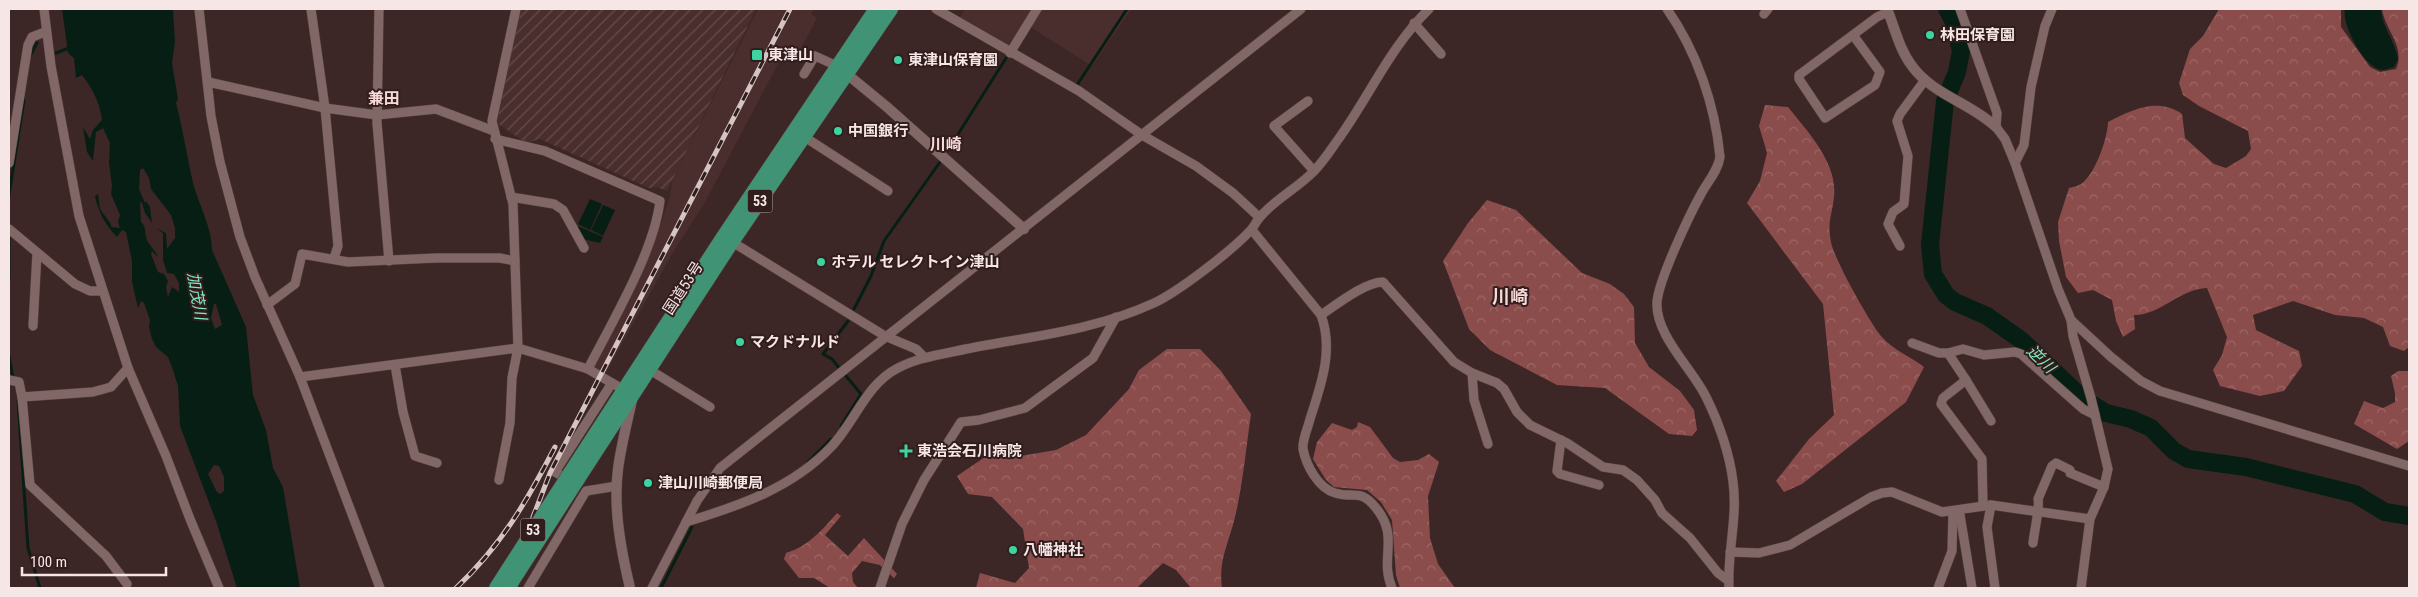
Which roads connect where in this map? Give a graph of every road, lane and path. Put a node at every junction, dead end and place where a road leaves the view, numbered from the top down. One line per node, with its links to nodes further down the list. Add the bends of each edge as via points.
1 (44, 9): 17 (street)
2 (199, 9): 24 (street)
3 (311, 9): 26 (street)
4 (379, 9): 27 (street)
5 (516, 9): 30 (street, via 492,120)
6 (876, 9): 21 (highway, 国道53号 / 53)
7 (890, 9): 21 (highway, 国道53号 / 53)
8 (936, 9): 19 (street)
9 (1037, 9): 19 (street)
10 (1300, 9): 31 (street)
11 (1429, 9): 16 (street)
12 (1667, 9): 88 (street, via 1678,25 1707,89 1720,157 1719,165 1695,206 1666,271 1658,294 1657,315 1676,351 1707,397 1721,435 1733,482)
13 (1960, 9): 28 (street, via 1997,113)
14 (1888, 10): 18 (street); 23 (street, via 1904,53)
15 (2049, 10): 33 (street, via 2031,87 2024,145)
16 (1414, 23): 20 (street); 34 (street, via 1338,140)
17 (45, 32): 32 (street, via 32,37 28,45); 48 (street, via 79,216)
18 (1853, 35): 18 (street, via 1880,72 1876,85 1825,118 1799,75)
19 (1010, 53): 31 (street, via 1079,92)
20 (1441, 54)
21 (842, 70): 22 (street, via 815,56); 29 (highway, 国道53号 / 53); 39 (street)
22 (804, 74)
23 (1925, 80): 28 (street); 42 (street, via 1897,121 1906,145 1908,170 1904,204 1892,212 1888,224)
24 (208, 82): 26 (street); 49 (street, via 210,116 220,162 240,237)
25 (1308, 101): 34 (street, via 1274,126)
26 (325, 108): 27 (street); 45 (street, via 338,246)
27 (377, 115): 30 (street, via 436,109); 46 (street)
28 (1996, 127): 33 (street)
29 (799, 133): 35 (street); 41 (highway, 国道53号 / 53)
30 (495, 135): 36 (street); 61 (street, via 545,152 660,201 658,220 634,277)
31 (1142, 135): 37 (street, via 1196,166); 39 (street)
32 (9, 163)
33 (2015, 163): 52 (street, via 2058,289)
34 (1314, 171): 37 (street)
35 (888, 191)
36 (511, 197): 43 (street, via 554,204 563,210); 47 (street)
37 (1260, 217): 40 (street)
38 (9, 229): 44 (street)
39 (1024, 229): 54 (street)
40 (1252, 230): 50 (street); 51 (street, via 1157,302)
41 (728, 239): 54 (street); 62 (highway, 国道53号 / 53); 67 (highway, 国道53号 / 53)
42 (1900, 246)
43 (584, 248)
44 (37, 253): 48 (street, via 75,284 90,292); 53 (street)
45 (334, 258): 46 (street, via 348,262); 49 (street, via 302,254 295,284)
46 (389, 261): 47 (street, via 436,258)
47 (515, 261): 56 (street)
48 (102, 291): 60 (street)
49 (267, 305): 64 (street)
50 (1321, 315): 63 (street, via 1376,282 1383,282 1450,358); 99 (street, via 1327,343 1323,378 1302,446 1306,465 1322,484 1335,493 1356,494 1368,500 1386,521 1387,563)
51 (1116, 317): 58 (street, via 1066,333); 98 (street, via 1093,358 1025,408 961,422 924,480 902,524)
52 (2072, 320): 70 (street, via 2073,336); 75 (street, via 2111,358 2160,390)
53 (33, 326)
54 (885, 336): 58 (street, via 916,349); 86 (street, via 720,468 706,485)
55 (1912, 343): 57 (street)
56 (518, 348): 59 (street); 61 (street); 77 (street, via 512,378 510,423)
57 (1948, 354): 66 (street); 70 (street, via 1963,348 1984,355 2021,354 2083,409)
58 (925, 358): 86 (street, via 896,369 880,380 831,447 799,476 718,513)
59 (394, 365): 64 (street); 74 (street, via 415,456)
60 (128, 368): 68 (street, via 111,387 93,392); 91 (street)
61 (588, 369): 67 (street)
62 (650, 370): 67 (highway, 国道53号 / 53); 69 (street)
63 (1472, 374): 72 (street, via 1497,382 1530,425); 73 (street, via 1474,400)
64 (300, 377): 92 (street)
65 (9, 380): 68 (street, via 20,382)
66 (1966, 380): 71 (street); 82 (street, via 1942,398 1941,404 1982,459)
67 (623, 390): 76 (highway, 国道53号 / 53); 79 (street); 81 (street, via 555,472)
68 (22, 397): 90 (street, via 30,485 106,556)
69 (710, 407)
70 (2095, 413): 80 (street, via 2107,460)
71 (1991, 420)
72 (1561, 440): 78 (street, via 1557,471); 89 (street, via 1603,467 1623,470 1637,480 1662,513 1694,542)
73 (1488, 444)
74 (437, 464)
75 (2409, 466)
76 (574, 476): 93 (highway, 国道53号 / 53, bridge); 94 (highway, 国道53号 / 53, bridge)
77 (499, 480)
78 (1599, 485)
79 (617, 486): 81 (street); 96 (street, via 620,540)
80 (2104, 487): 84 (street, via 2081,479 2056,463 2040,492); 85 (street)
81 (586, 491): 95 (street)
82 (1987, 505): 83 (street); 84 (street); 102 (street)
83 (1953, 511): 88 (street, via 1942,512 1892,492 1882,493 1790,545 1759,553); 100 (street, via 1952,551); 101 (street, via 1960,515)
84 (2038, 511): 85 (street); 87 (street)
85 (2090, 519): 103 (street)
86 (686, 522): 97 (street)
87 (2033, 543)
88 (1730, 552): 89 (street)
89 (1729, 584)
90 (126, 587)
91 (219, 588)
92 (380, 588)
93 (496, 588)
94 (508, 588)
95 (528, 588)
96 (630, 588)
97 (652, 588)
98 (880, 588)
99 (1392, 588)
100 (1938, 588)
101 (1972, 588)
102 (1995, 588)
103 (2081, 588)

